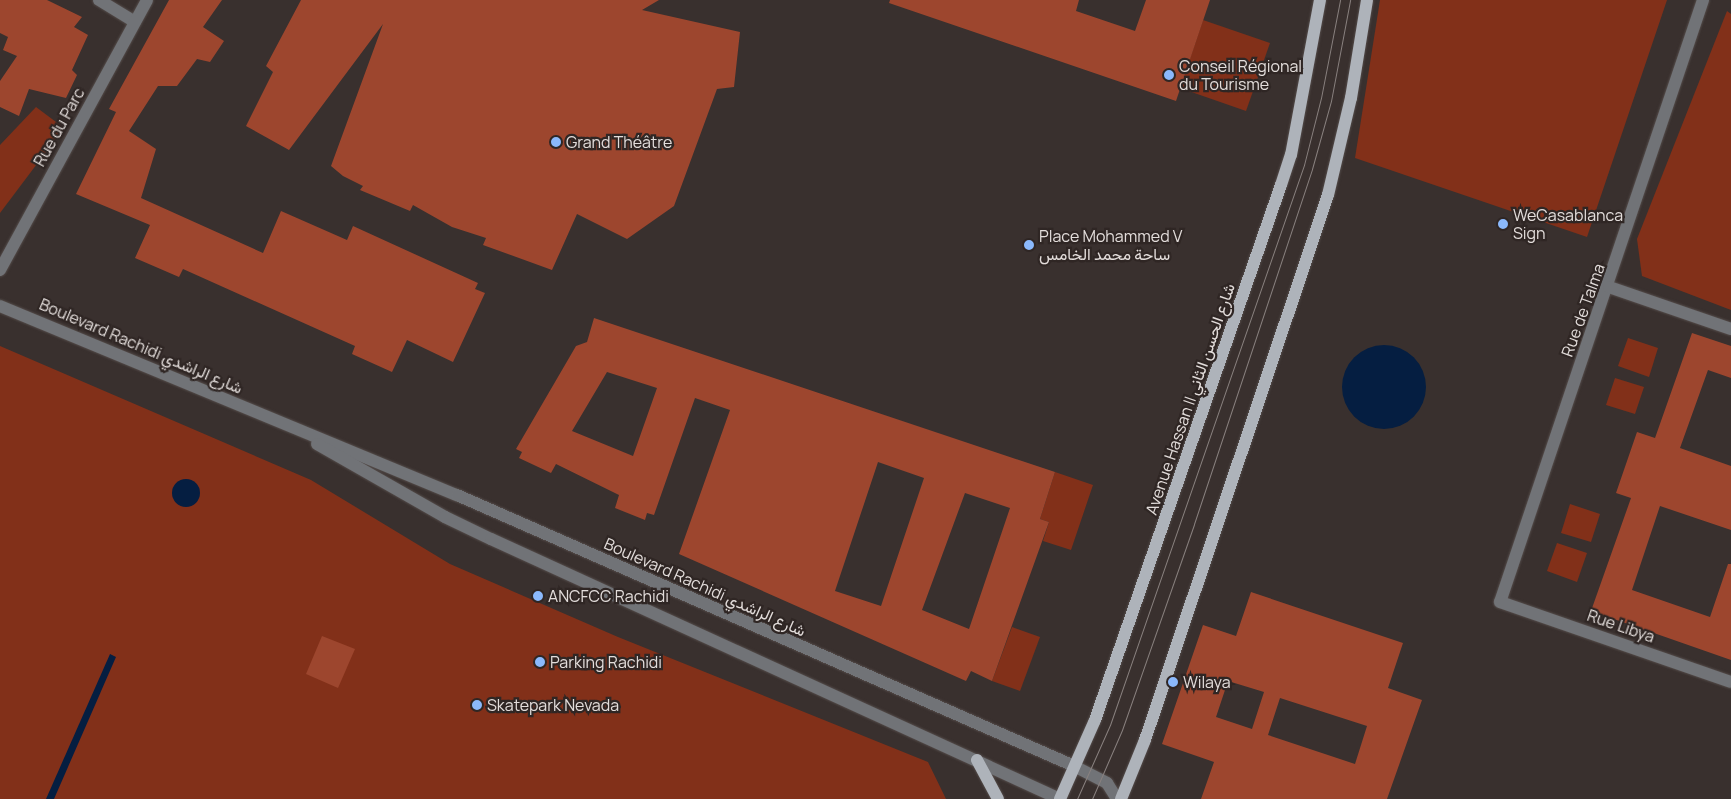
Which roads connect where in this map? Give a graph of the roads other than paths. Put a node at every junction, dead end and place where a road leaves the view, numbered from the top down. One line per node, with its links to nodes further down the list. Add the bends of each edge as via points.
1 (99, 0): 6 (street)
2 (147, 0): 6 (street, Rue du Parc)
3 (1320, 0): 15 (main road, Avenue Hassan II شارع الحسن الثاني, via 1291,155 1106,690)
4 (1367, 0): 19 (main road, via 1351,98 1328,195 1145,740)
5 (1703, 0): 8 (street, Rue de Talma)
6 (135, 22): 7 (street, Rue du Parc)
7 (0, 270)
8 (1609, 287): 10 (street); 12 (street, Rue de Talma)
9 (0, 306): 11 (street, Boulevard Rachidi شارع الراشدي)
10 (1731, 329)
11 (269, 417): 14 (street, Boulevard Rachidi شارع الراشدي, via 452,521); 15 (street, Boulevard Rachidi شارع الراشدي, via 457,495)
12 (1500, 602): 13 (street, Rue Libya)
13 (1731, 682)
14 (977, 760): 16 (main road); 17 (street, Boulevard Rachidi شارع الراشدي)
15 (1074, 766): 17 (main road, Avenue Hassan II شارع الحسن الثاني); 18 (street, Boulevard Rachidi شارع الراشدي, via 1107,783)
16 (998, 799)
17 (1060, 799)
18 (1118, 799)
19 (1121, 799)

